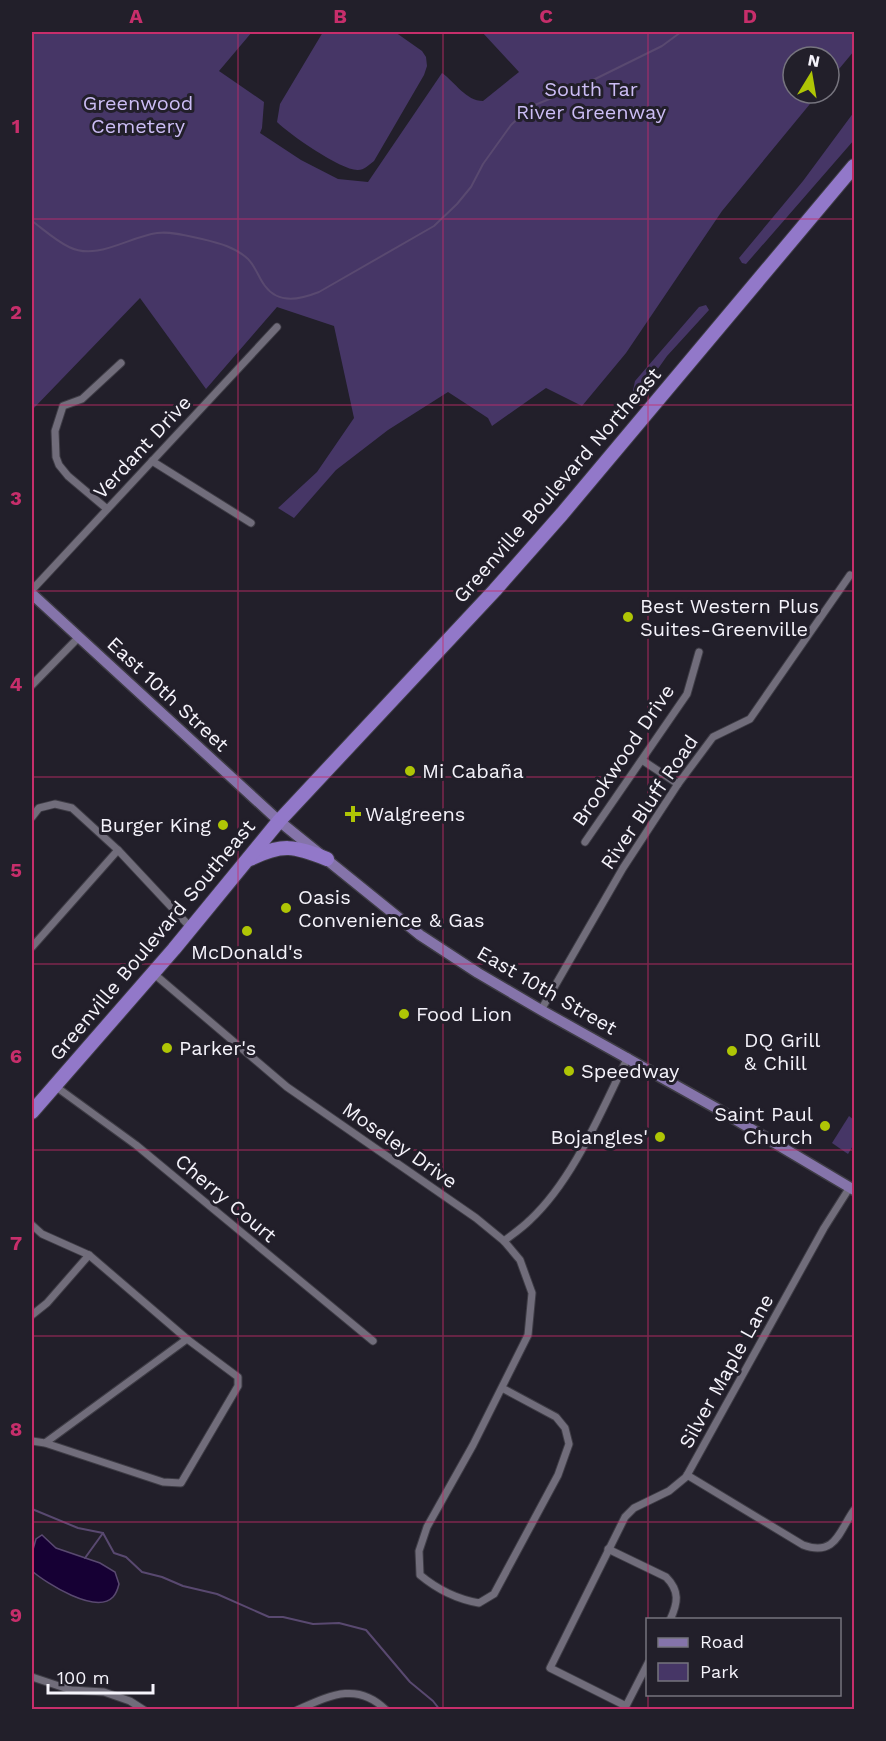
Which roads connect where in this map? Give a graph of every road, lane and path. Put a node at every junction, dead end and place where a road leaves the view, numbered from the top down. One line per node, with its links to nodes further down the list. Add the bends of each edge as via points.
1 (855, 166): 15 (highway, Greenville Boulevard Northeast, via 562,514)
2 (277, 327): 4 (street, Verdant Drive)
3 (121, 363): 5 (street, via 82,399 63,406 55,431 59,465)
4 (152, 461): 5 (street, Verdant Drive); 6 (street)
5 (107, 509): 8 (street, Verdant Drive)
6 (251, 523)
7 (850, 575): 13 (street, River Bluff Road, via 750,719 713,737)
8 (32, 592): 9 (main road, East 10th Street)
9 (79, 637): 11 (street); 15 (main road, East 10th Street)
10 (699, 652): 12 (street, Brookwood Drive, via 687,694)
11 (32, 685)
12 (642, 760): 13 (street); 16 (street, Brookwood Drive)
13 (678, 784): 23 (street, River Bluff Road, via 623,868)
14 (32, 817): 17 (street, via 39,808 55,804 72,807)
15 (279, 820): 18 (main road, East 10th Street); 19 (highway, Greenville Boulevard Southeast)
16 (585, 842)
17 (118, 850): 20 (street); 21 (street)
18 (327, 860): 19 (highway, via 308,852 280,848); 23 (main road, East 10th Street, via 420,935)
19 (246, 861): 20 (highway, Greenville Boulevard Southeast)
20 (191, 928): 22 (highway, Greenville Boulevard Southeast)
21 (32, 947)
22 (153, 973): 25 (highway, Greenville Boulevard Southeast); 29 (street, Moseley Drive, via 287,1087)
23 (541, 1010): 24 (main road, East 10th Street)
24 (628, 1057): 27 (main road, East 10th Street); 29 (street, via 570,1168 530,1220)
25 (54, 1085): 26 (highway, Greenville Boulevard Southeast); 33 (street, Cherry Court, via 136,1145)
26 (32, 1112)
27 (852, 1188): 37 (street, Silver Maple Lane, via 824,1227)
28 (32, 1225): 30 (street, via 42,1234)
29 (504, 1241): 34 (street, Moseley Drive, via 520,1260 532,1301 528,1335)
30 (89, 1254): 31 (street); 32 (street)
31 (32, 1315)
32 (187, 1339): 36 (street); 36 (street, via 238,1377 238,1386 181,1483 163,1482)
33 (373, 1341)
34 (502, 1388): 34 (street, Moseley Drive, via 427,1527 419,1551 420,1575 460,1599 479,1603 494,1594 558,1475 569,1444 565,1428 556,1417)
35 (32, 1441): 36 (street)
36 (45, 1443)
37 (687, 1475): 38 (street, via 814,1549 836,1542); 39 (street, Silver Maple Lane, via 669,1491 634,1508)
38 (855, 1510)
39 (608, 1549): 40 (street, via 666,1577 674,1585 676,1607); 41 (street, Silver Maple Lane, via 550,1668 626,1706)
40 (671, 1618)
41 (646, 1668)
42 (32, 1677): 43 (street, via 70,1690 104,1692)
43 (130, 1701): 44 (street); 45 (street)
44 (126, 1710)
45 (144, 1710)
46 (297, 1710): 47 (street, via 333,1694 354,1693 376,1699)
47 (386, 1710)

